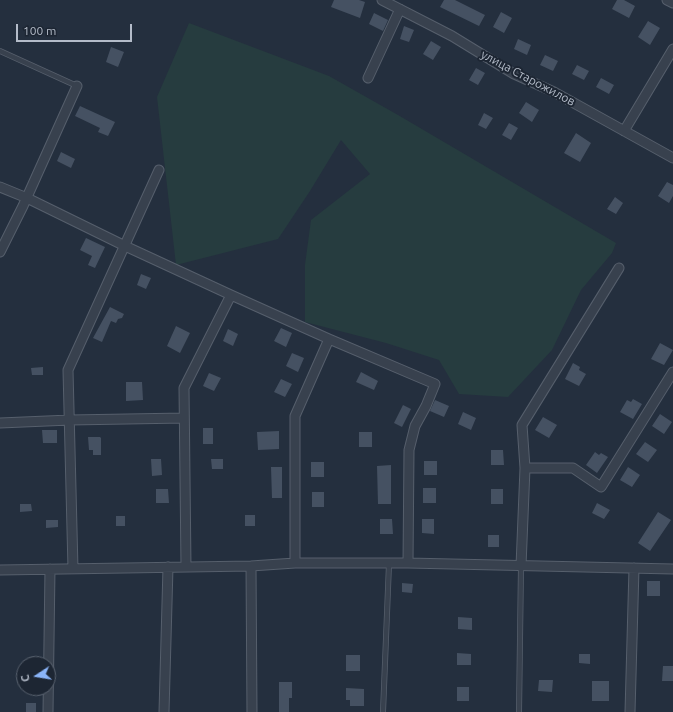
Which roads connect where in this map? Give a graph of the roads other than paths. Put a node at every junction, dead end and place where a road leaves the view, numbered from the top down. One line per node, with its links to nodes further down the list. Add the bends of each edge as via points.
1 (382, 0): 4 (street, улица Старожилов)
2 (667, 0): 3 (street)
3 (673, 3)
4 (400, 9): 7 (street); 9 (street, улица Старожилов, via 452,36 514,74 554,92)
5 (673, 49): 9 (street)
6 (0, 50): 8 (lane)
7 (368, 78)
8 (77, 86): 13 (street)
9 (624, 131): 10 (street, улица Старожилов)
10 (673, 158)
11 (159, 170): 14 (street)
12 (0, 187): 13 (street)
13 (27, 198): 14 (street); 15 (street)
14 (125, 246): 17 (street); 21 (street, via 68,370)
15 (0, 252)
16 (619, 268): 23 (street, via 522,425)
17 (231, 295): 18 (street); 20 (street, via 184,388)
18 (329, 339): 24 (street, via 295,416); 25 (street, via 436,384 415,426 409,450)
19 (673, 372): 23 (street, via 601,487 573,468)
20 (184, 418): 21 (street); 30 (street)
21 (70, 420): 22 (street); 33 (street)
22 (0, 423)
23 (525, 468): 28 (street)
24 (295, 563): 26 (street); 27 (street)
25 (408, 563): 26 (street); 28 (street)
26 (389, 564): 39 (lane)
27 (251, 566): 30 (street); 38 (street)
28 (521, 566): 31 (street); 40 (lane)
29 (168, 567): 30 (street); 33 (street); 37 (street)
30 (186, 567)
31 (634, 568): 34 (street); 41 (street)
32 (50, 569): 33 (street); 35 (street); 36 (street)
33 (73, 569)
34 (673, 569)
35 (0, 570)
36 (48, 712)
37 (164, 712)
38 (252, 712)
39 (383, 712)
40 (519, 712)
41 (630, 712)

